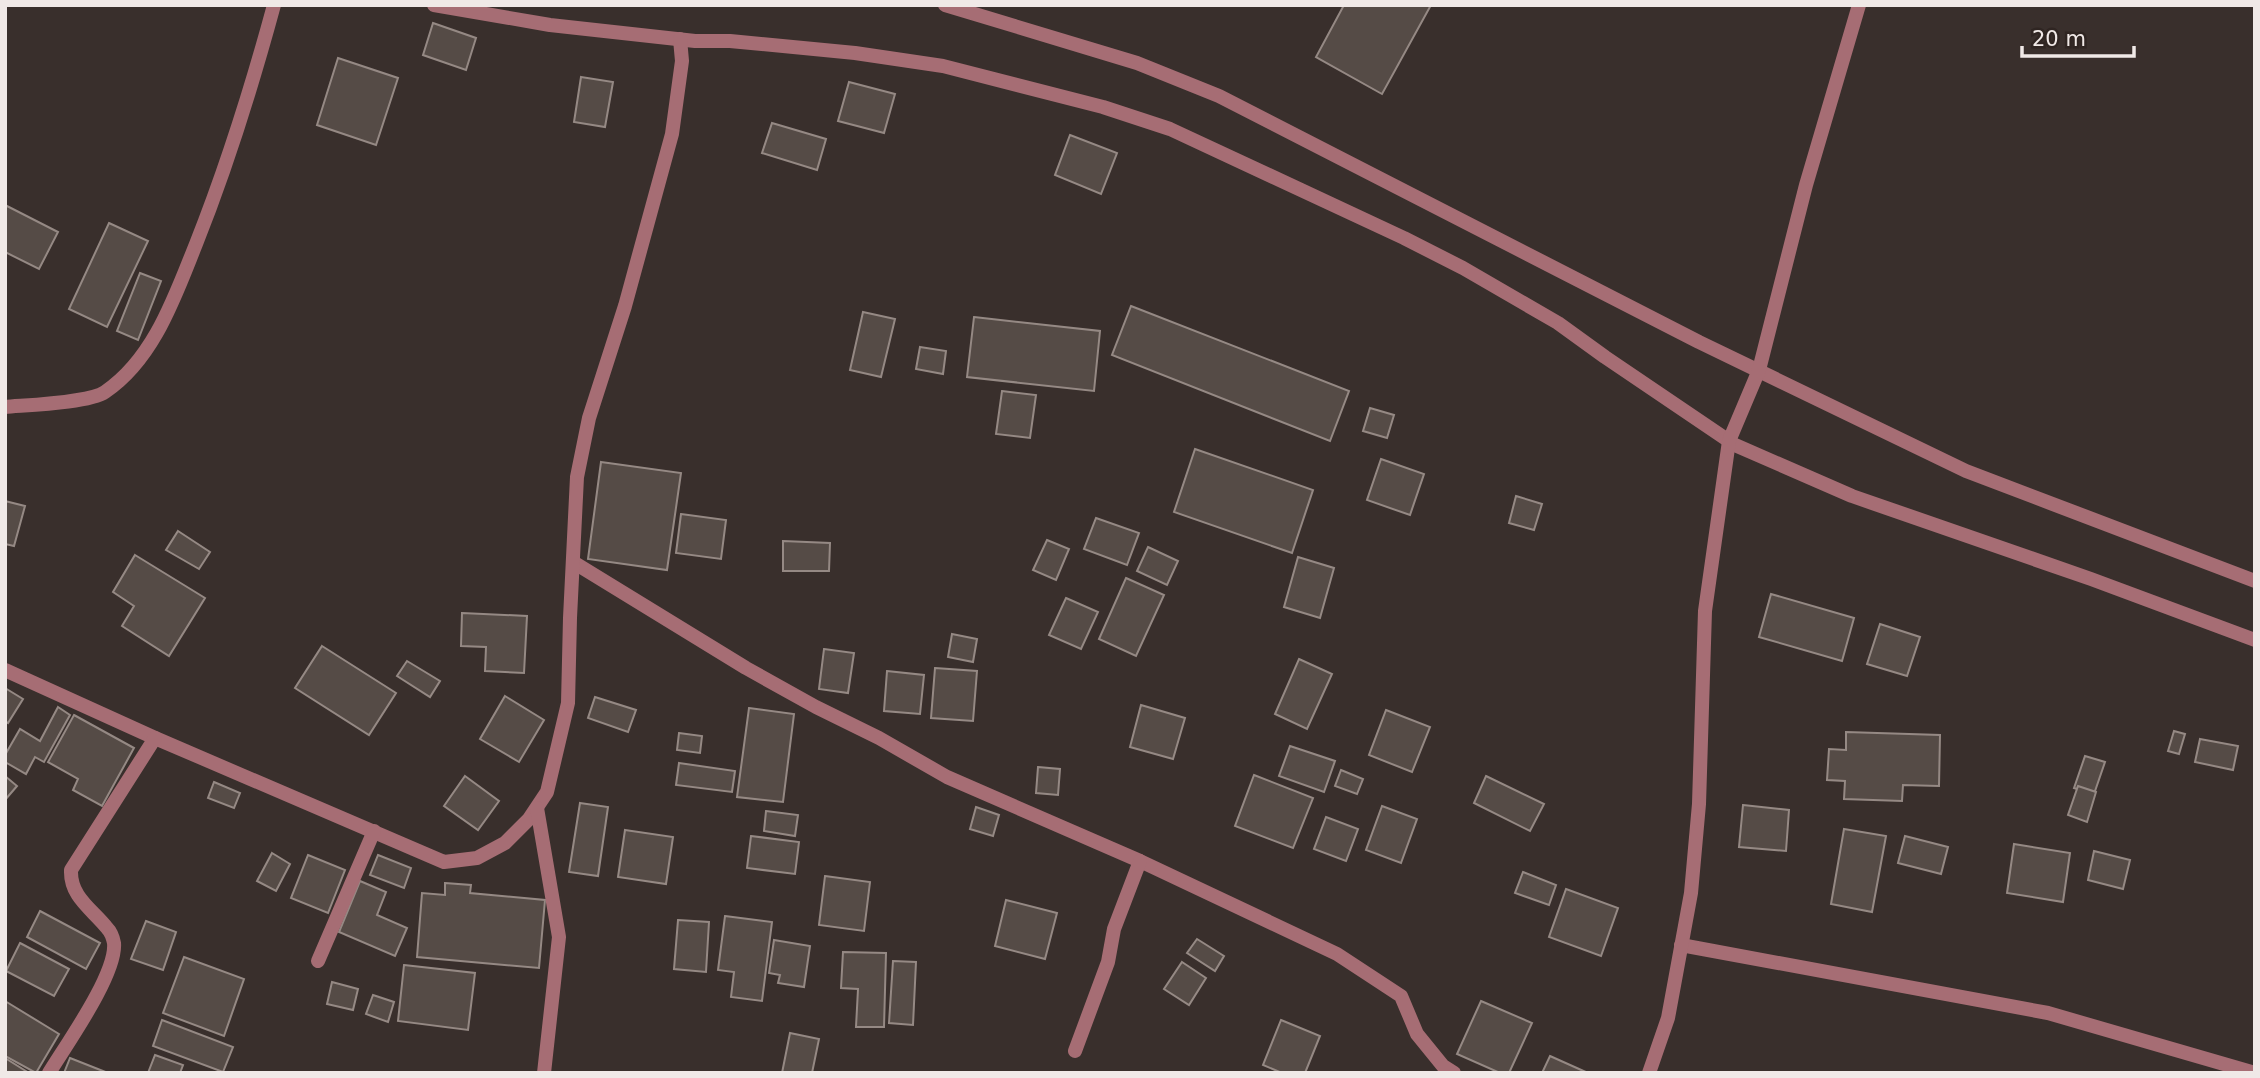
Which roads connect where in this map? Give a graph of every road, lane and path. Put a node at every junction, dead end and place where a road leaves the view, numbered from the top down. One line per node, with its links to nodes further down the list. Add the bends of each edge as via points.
1 (274, 5): 7 (street, via 217,190 150,344 103,394)
2 (434, 5): 5 (street, via 550,25)
3 (944, 5): 6 (street, via 1137,63 1219,96)
4 (1859, 5): 6 (street, via 1806,185)
5 (680, 39): 8 (street, via 855,53 943,66 1170,129 1463,268 1558,323); 9 (street, via 682,61 672,134 589,418 578,477)
6 (1759, 370): 8 (street); 10 (street, via 1966,471)
7 (5, 407)
8 (1729, 441): 11 (street, via 1852,496); 17 (street, via 1705,611 1699,804)
9 (573, 562): 14 (street, via 568,704 547,792); 16 (street, via 816,708 947,777)
10 (2255, 581)
11 (2255, 640)
12 (5, 670): 13 (street)
13 (155, 738): 15 (street); 20 (street, via 71,870 76,894 114,941 111,961 94,998)
14 (537, 808): 15 (street, via 505,843 477,858 444,862); 21 (street, via 559,937)
15 (374, 831): 18 (street)
16 (1140, 861): 19 (street); 22 (street, via 1337,954 1401,996 1417,1034)
17 (1681, 945): 23 (street, via 1668,1018); 24 (street, via 2048,1013)
18 (318, 961)
19 (1075, 1051)
20 (49, 1073)
21 (544, 1073)
22 (1454, 1073)
23 (1649, 1073)
24 (2255, 1073)

